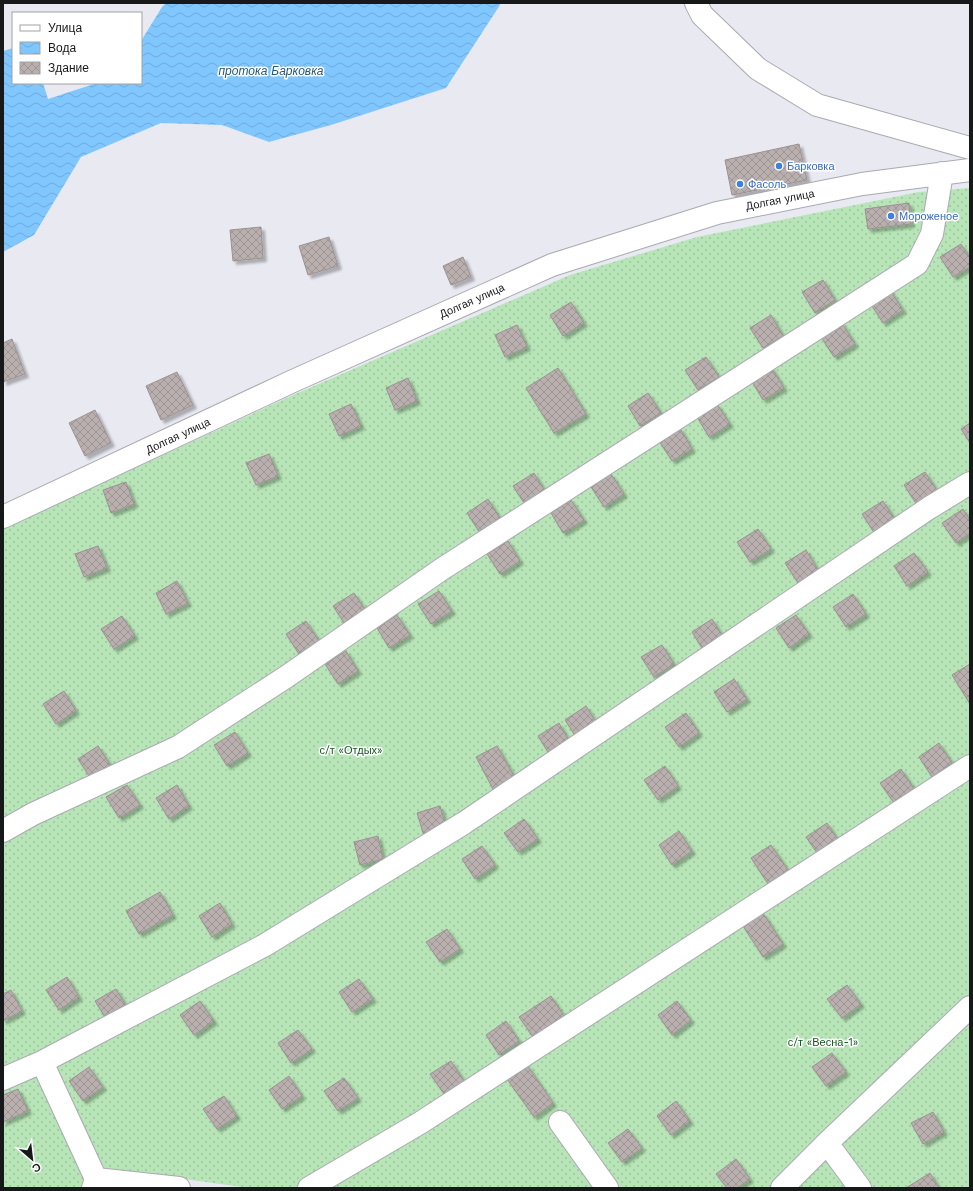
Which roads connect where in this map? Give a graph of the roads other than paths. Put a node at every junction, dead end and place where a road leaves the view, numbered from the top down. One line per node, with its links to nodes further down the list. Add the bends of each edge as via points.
1 (696, 3): 2 (street, via 702,15 758,69 817,105)
2 (970, 148)
3 (970, 170): 4 (street, Долгая улица)
4 (942, 173): 6 (street, Долгая улица, via 862,184 717,213 552,265 293,381); 8 (street, via 932,234 917,264 442,569 286,677 178,747 33,814)
5 (970, 483): 10 (street, via 929,508 464,823 265,945)
6 (3, 518)
7 (970, 766): 16 (street, via 420,1124)
8 (3, 831)
9 (970, 1007): 13 (street)
10 (42, 1062): 11 (street); 14 (street)
11 (3, 1079)
12 (560, 1122): 17 (street)
13 (827, 1143): 18 (street); 19 (street)
14 (94, 1183): 15 (street)
15 (179, 1188)
16 (309, 1188)
17 (607, 1188)
18 (782, 1188)
19 (860, 1188)

